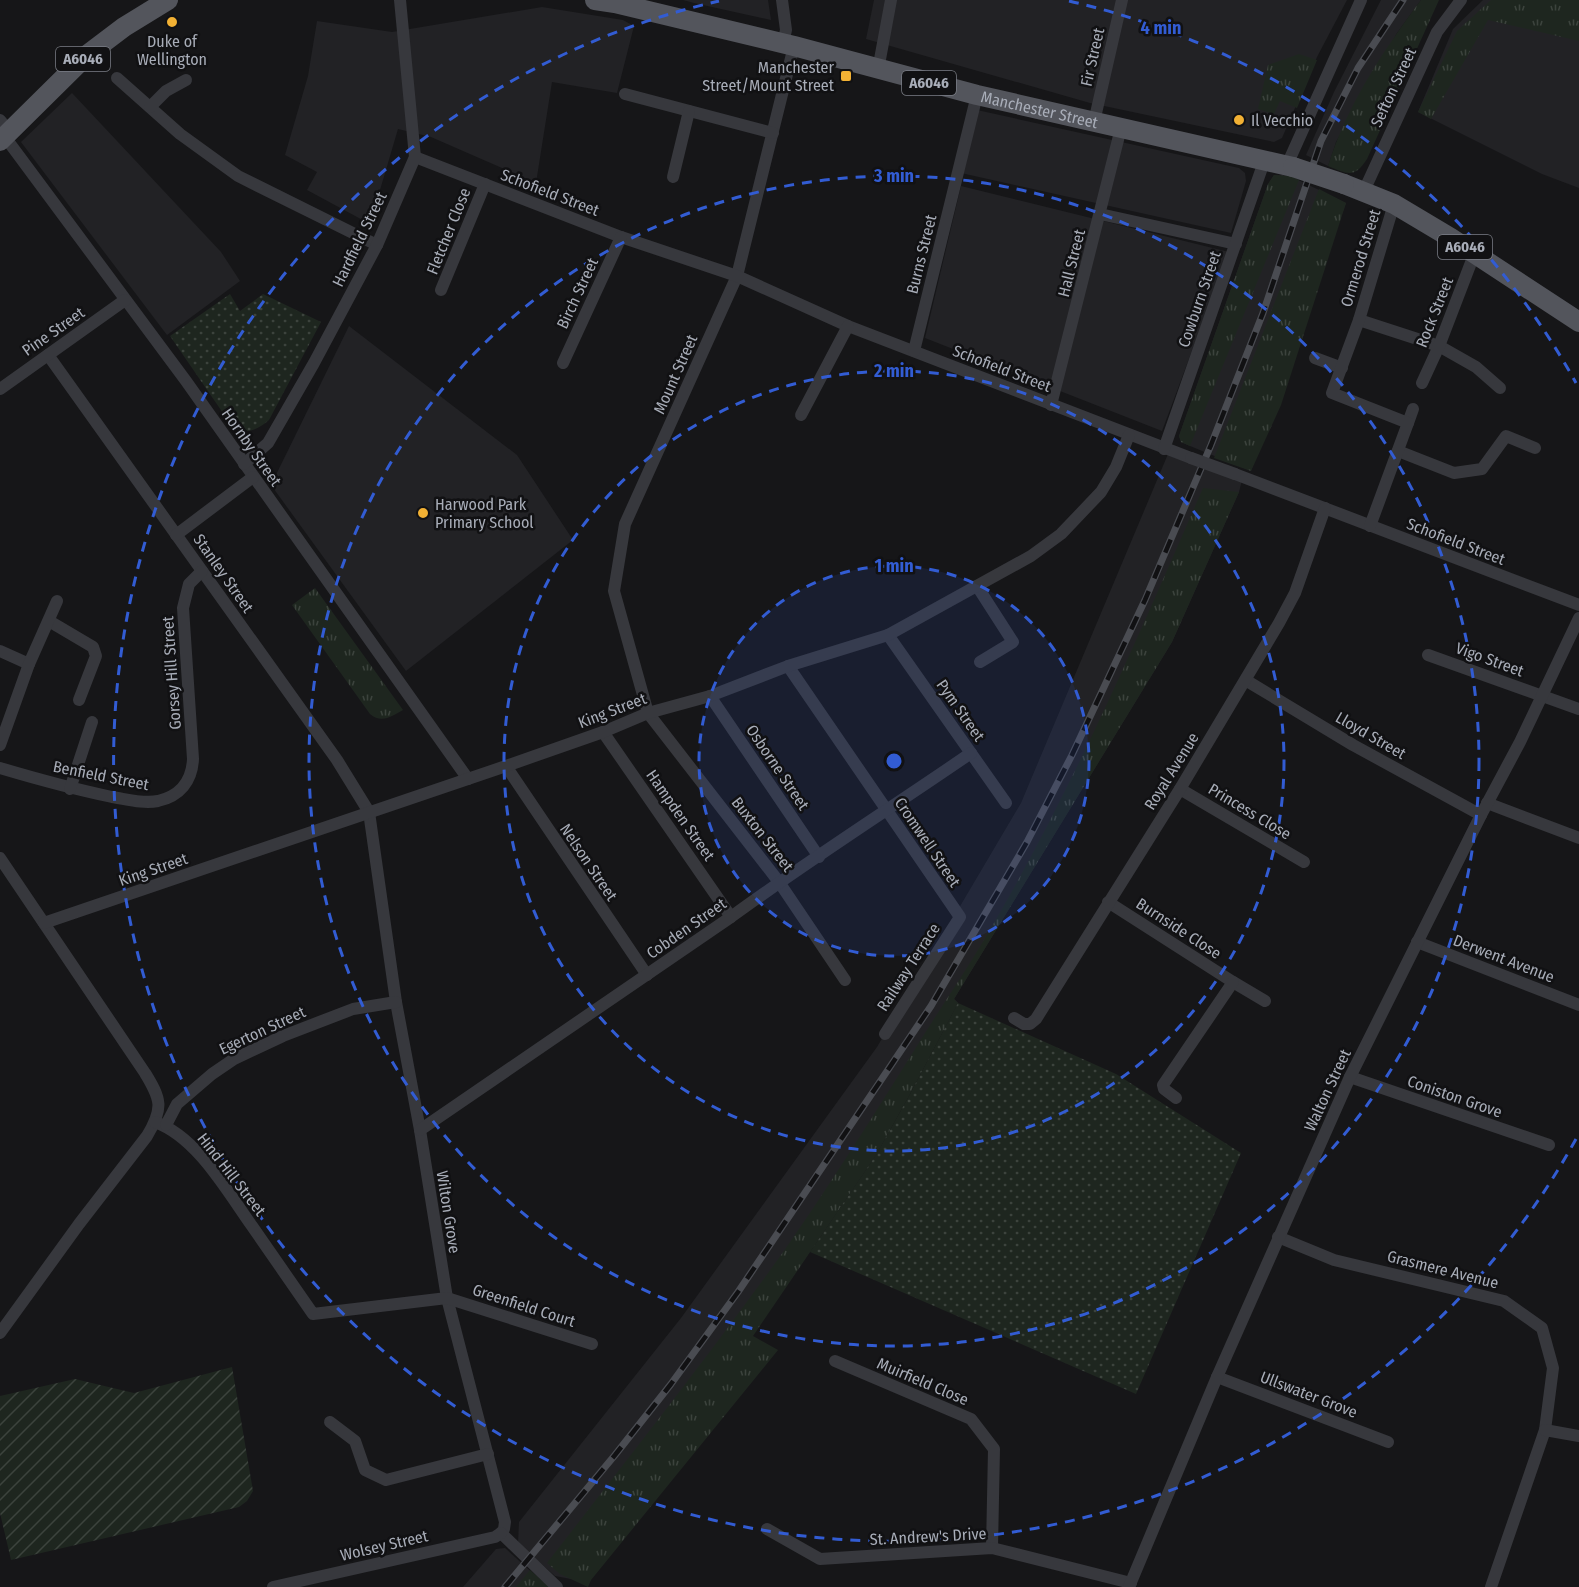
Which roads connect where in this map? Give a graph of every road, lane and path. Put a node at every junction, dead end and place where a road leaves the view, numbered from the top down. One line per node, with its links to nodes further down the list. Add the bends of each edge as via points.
1 (168, 0): 19 (main road, A6046, via 87,55)
2 (400, 0): 21 (street, Hardfield Street)
3 (595, 0): 9 (main road, Manchester Street / A6046)
4 (782, 0): 9 (street, Mount Street)
5 (891, 0): 10 (street)
6 (1122, 0): 17 (street, Fir Street)
7 (1361, 0): 23 (street)
8 (1461, 0): 26 (street, Sefton Street, via 1437,33)
9 (788, 44): 10 (main road, Manchester Street / A6046); 20 (street, Mount Street)
10 (878, 70): 14 (main road, Manchester Street / A6046)
11 (117, 78): 15 (street)
12 (186, 80): 15 (street, via 166,91)
13 (625, 94): 16 (street)
14 (977, 95): 17 (main road, Manchester Street / A6046); 40 (street, Burns Street)
15 (150, 107): 31 (street, via 238,176)
16 (688, 111): 20 (street); 24 (street)
17 (1094, 122): 18 (main road, Manchester Street / A6046)
18 (1121, 128): 22 (main road, Manchester Street / A6046); 28 (street, Hall Street)
19 (4, 132): 35 (street, Hornby Street)
20 (773, 133): 33 (street, Mount Street)
21 (415, 157): 25 (street, Schofield Street); 31 (street, Hardfield Street)
22 (1265, 159): 23 (main road, Manchester Street / A6046); 30 (street, Cowburn Street)
23 (1290, 166): 26 (main road, Manchester Street / A6046, bridge)
24 (673, 177)
25 (485, 184): 29 (street, Schofield Street); 34 (street, Fletcher Close)
26 (1363, 193): 27 (main road, A6046)
27 (1394, 204): 32 (main road, A6046); 36 (street, Ormerod Street)
28 (1100, 214): 30 (street); 48 (street, Hall Street)
29 (621, 237): 33 (street, Schofield Street); 43 (street, Birch Street)
30 (1236, 244): 54 (street, Cowburn Street)
31 (377, 245): 56 (street, Hardfield Street, via 268,443)
32 (1476, 253): 37 (main road, A6046); 39 (street, Rock Street)
33 (737, 276): 38 (street, Schofield Street); 78 (street, Mount Street, via 625,524 614,591)
34 (441, 290)
35 (125, 300): 41 (street, Pine Street); 56 (street, Hornby Street)
36 (1359, 320): 39 (street); 44 (street, Ormerod Street)
37 (1579, 322)
38 (848, 326): 40 (street, Schofield Street); 50 (street)
39 (1440, 346): 45 (street, Rock Street); 46 (street, via 1476,367)
40 (914, 351): 48 (street, Schofield Street)
41 (48, 355): 47 (street, Pine Street); 60 (street, Stanley Street)
42 (1315, 358): 44 (street)
43 (563, 363)
44 (1342, 368): 51 (street, Ormerod Street, via 1332,393)
45 (1422, 383)
46 (1500, 388)
47 (0, 389)
48 (1051, 405): 52 (street, Schofield Street)
49 (1413, 409): 51 (street)
50 (801, 415)
51 (1408, 423): 55 (street)
52 (1129, 435): 54 (street, Schofield Street); 62 (street, King Street, via 1101,492 1061,534 1031,556)
53 (1535, 448): 55 (street, via 1506,436 1482,468 1454,473)
54 (1164, 449): 58 (street, Schofield Street, bridge)
55 (1398, 451): 59 (street)
56 (244, 464): 57 (street, Hornby Street)
57 (252, 477): 60 (street); 86 (street, Hornby Street)
58 (1325, 508): 59 (street, Schofield Street); 73 (street, Royal Avenue, via 1295,593)
59 (1370, 526): 64 (street, Schofield Street)
60 (176, 535): 61 (street, Stanley Street)
61 (202, 571): 85 (street, Gorsey Hill Street, via 189,584 183,608 193,759); 92 (street, Stanley Street, via 337,760)
62 (976, 586): 67 (street, King Street); 70 (street, via 1012,642)
63 (57, 601): 66 (street)
64 (1579, 605)
65 (1579, 618): 74 (street, Walton Street)
66 (49, 621): 71 (street); 76 (street, via 93,647 96,656)
67 (888, 635): 72 (street, King Street); 82 (street, Pym Street)
68 (0, 651): 71 (street)
69 (1428, 655): 74 (street, Vigo Street)
70 (980, 662)
71 (29, 664): 81 (street)
72 (788, 666): 75 (street, King Street); 91 (street, Cromwell Street)
73 (1247, 681): 88 (street, Royal Avenue); 93 (street, Lloyd Street)
74 (1541, 695): 77 (street, Vigo Street); 90 (street, Walton Street)
75 (710, 696): 78 (street, King Street); 95 (street, Osborne Street)
76 (80, 700)
77 (1579, 709)
78 (648, 713): 80 (street, King Street); 98 (street, Buxton Street)
79 (92, 722): 87 (street)
80 (603, 732): 83 (street, King Street); 100 (street, Hampden Street)
81 (0, 745)
82 (971, 753): 89 (street, Pym Street); 91 (street, Cobden Street)
83 (506, 766): 86 (street, King Street); 104 (street, Nelson Street)
84 (0, 768): 87 (street, Benfield Street)
85 (190, 779): 87 (street, Benfield Street, via 176,793 157,801 135,801)
86 (468, 779): 92 (street, King Street)
87 (70, 789)
88 (1180, 789): 97 (street, Princess Close); 99 (street, Royal Avenue)
89 (1006, 803)
90 (1487, 803): 93 (street, Walton Street); 94 (street)
91 (887, 811): 95 (street, Cobden Street); 101 (street, Cromwell Street)
92 (369, 813): 102 (street, King Street); 108 (street, Wilton Grove)
93 (1481, 815): 103 (street, Walton Street)
94 (1579, 838)
95 (819, 857): 98 (street, Cobden Street)
96 (0, 858): 102 (street)
97 (1304, 862)
98 (779, 882): 100 (street, Cobden Street); 105 (street, Buxton Street)
99 (1108, 902): 106 (street, Burnside Close); 110 (street, Royal Avenue, via 1036,1019 1024,1024)
100 (731, 917): 104 (street, Cobden Street)
101 (960, 918): 111 (street, Railway Terrace)
102 (44, 923): 114 (street, via 158,1093)
103 (1417, 942): 109 (street, Derwent Avenue); 112 (street, Walton Street)
104 (646, 975): 115 (street, Cobden Street)
105 (845, 980)
106 (1233, 982): 107 (street, Burnside Close); 113 (street, via 1163,1085)
107 (1265, 1001)
108 (396, 1002): 114 (street, Egerton Street, via 353,1009 234,1059 177,1104); 115 (street, Wilton Grove)
109 (1579, 1005)
110 (1014, 1018)
111 (885, 1034)
112 (1350, 1077): 116 (street, Coniston Grove); 117 (street, Walton Street)
113 (1176, 1098)
114 (160, 1124): 118 (street, Hind Hill Street, via 186,1141 216,1175 313,1314); 119 (street, Egerton Street, via 147,1136)
115 (420, 1130): 118 (street, Wilton Grove)
116 (1549, 1145)
117 (1278, 1237): 122 (street, Walton Street); 124 (street, Grasmere Avenue, via 1334,1260 1504,1301 1542,1328 1553,1368)
118 (447, 1298): 120 (street, Greenfield Court); 127 (street, Wilton Grove)
119 (0, 1333)
120 (592, 1344)
121 (835, 1361): 130 (street, Muirfield Close, via 971,1419 994,1449)
122 (1217, 1377): 126 (street, Ullswater Grove); 131 (street, Walton Street)
123 (330, 1422): 127 (street, via 355,1441 365,1470 387,1480)
124 (1545, 1430): 125 (street); 134 (street, Grasmere Avenue)
125 (1579, 1436)
126 (1388, 1442)
127 (488, 1454): 129 (street, Wilton Grove, via 505,1522)
128 (767, 1529): 130 (street, St. Andrew's Drive, via 820,1558)
129 (501, 1533): 132 (street, Wolsey Street); 133 (street)
130 (993, 1548): 131 (street, St. Andrew's Drive)
131 (1130, 1585)
132 (273, 1587)
133 (557, 1587)
134 (1491, 1587)

